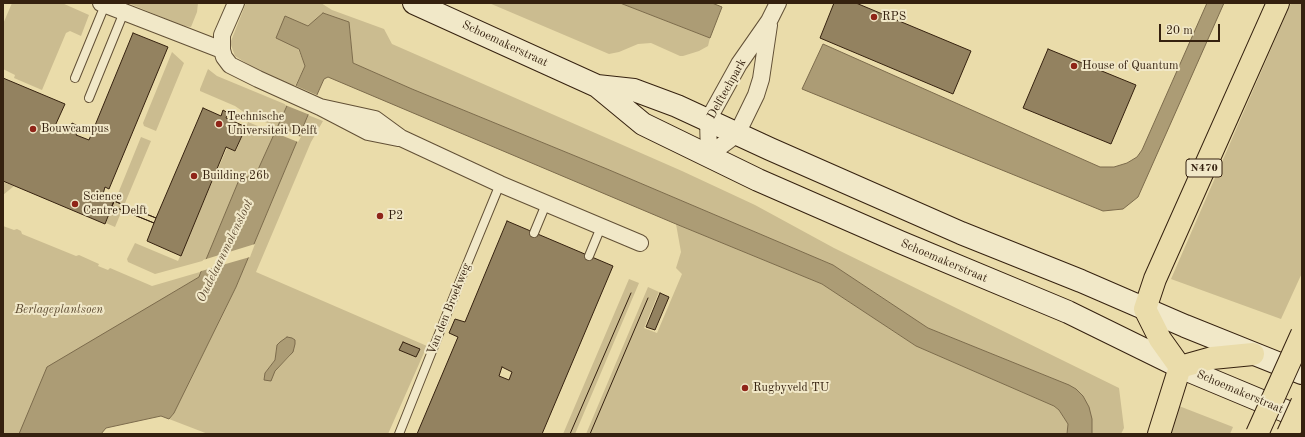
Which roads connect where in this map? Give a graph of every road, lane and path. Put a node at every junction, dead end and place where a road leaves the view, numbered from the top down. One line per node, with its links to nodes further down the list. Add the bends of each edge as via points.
1 (236, 3): 8 (street, via 222,35)
2 (414, 3): 10 (main road, Schoemakerstraat)
3 (778, 3): 7 (street, Delftechpark)
4 (1278, 3): 21 (highway, N470, via 1155,279)
5 (103, 4): 6 (street); 9 (lane)
6 (124, 12): 8 (street); 11 (lane)
7 (770, 22): 12 (street, Delftechpark, via 739,64); 13 (street, Delftechpark, via 761,79 756,95)
8 (222, 50): 15 (street, via 230,65 368,132 402,138)
9 (75, 78)
10 (597, 86): 12 (main road, Schoemakerstraat, via 634,90); 14 (main road, Schoemakerstraat, via 643,124)
11 (89, 98)
12 (708, 120): 13 (main road, Schoemakerstraat); 14 (street, Delftechpark)
13 (736, 134): 14 (street, Delftechpark); 21 (main road, Schoemakerstraat, via 961,233 1081,280)
14 (709, 155): 24 (main road, Schoemakerstraat, via 758,180 1068,312)
15 (500, 184): 16 (street); 28 (lane, Van den Broekweg)
16 (546, 204): 17 (street); 18 (lane)
17 (601, 227): 19 (street); 20 (lane)
18 (534, 233)
19 (640, 243)
20 (590, 256)
21 (1145, 309): 23 (main road, Schoemakerstraat); 24 (highway, via 1160,339)
22 (1302, 334): 30 (highway, bridge)
23 (1253, 354): 24 (highway, via 1212,358); 25 (main road, Schoemakerstraat)
24 (1180, 367): 27 (main road, Schoemakerstraat); 29 (highway)
25 (1302, 373)
26 (1302, 403): 31 (highway, bridge)
27 (1302, 418)
28 (399, 434)
29 (1159, 434)
30 (1257, 434)
31 (1288, 434)

